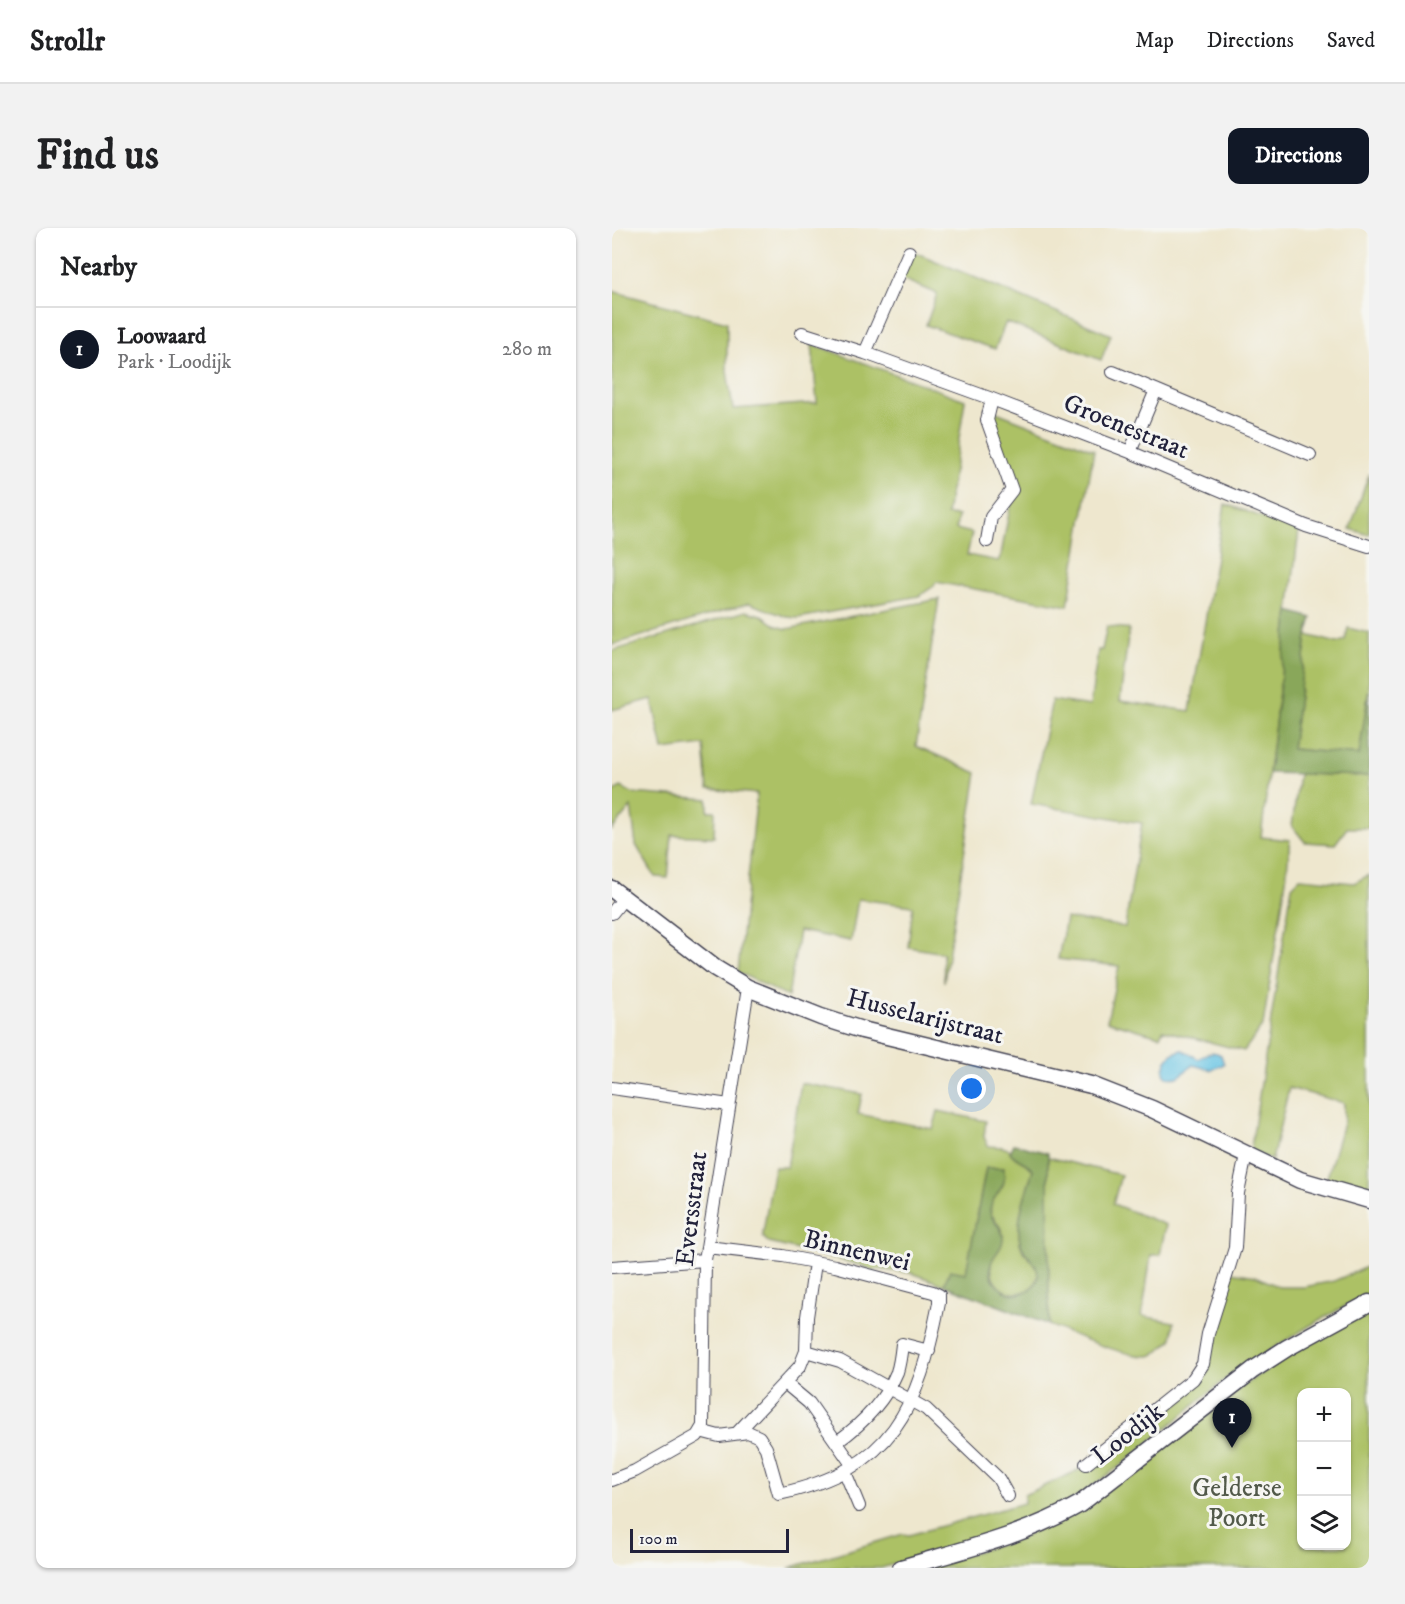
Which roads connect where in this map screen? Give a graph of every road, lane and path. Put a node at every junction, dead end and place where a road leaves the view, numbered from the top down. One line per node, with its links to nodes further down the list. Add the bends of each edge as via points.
1 (909, 252): 3 (street)
2 (802, 333): 3 (street, Groenestraat)
3 (865, 353): 6 (street, Groenestraat)
4 (1113, 372): 5 (street)
5 (1156, 390): 7 (street); 10 (street)
6 (992, 399): 9 (street, Groenestraat); 11 (street, via 987,420 1012,490 991,517)
7 (1138, 431): 8 (lane); 9 (street)
8 (1176, 446)
9 (1130, 452): 12 (street, Groenestraat, via 1306,526)
10 (1310, 455)
11 (987, 541)
12 (1369, 546)
13 (618, 894): 14 (street); 15 (street, Husselarijstraat, via 715,968)
14 (612, 913)
15 (748, 988): 17 (street, Eversstraat); 18 (street, Husselarijstraat, via 862,1030 1091,1085 1152,1109)
16 (612, 1088): 17 (street)
17 (729, 1105): 20 (street, Eversstraat)
18 (1246, 1155): 19 (street, Husselarijstraat, via 1300,1180); 32 (street, via 1238,1193 1235,1248 1208,1334 1203,1364 1193,1379)
19 (1369, 1200)
20 (706, 1254): 21 (street, Binnenwei, via 761,1253); 22 (street, Binnenwei); 30 (street, Eversstraat, via 703,1426)
21 (816, 1263): 24 (street, Binnenwei, via 939,1295); 25 (street, via 807,1317)
22 (612, 1267)
23 (1369, 1303): 37 (street, Loodijk, via 1253,1370 1080,1504 1053,1520 1016,1535)
24 (929, 1351): 27 (street, via 902,1344 898,1370); 28 (street, Binnenwei)
25 (812, 1352): 26 (street); 27 (street, via 840,1361)
26 (790, 1387): 29 (street); 31 (street, via 809,1403)
27 (889, 1387): 28 (street); 31 (street, via 862,1423)
28 (912, 1400): 33 (street, Binnenwei, via 884,1442); 35 (street, via 998,1478)
29 (737, 1433): 30 (street, Binnenwei); 33 (street, Binnenwei, via 759,1437 779,1494)
30 (699, 1434): 34 (street)
31 (837, 1442): 33 (street)
32 (1086, 1464)
33 (849, 1469): 36 (street)
34 (612, 1480)
35 (1008, 1496)
36 (859, 1506)
37 (901, 1568)

